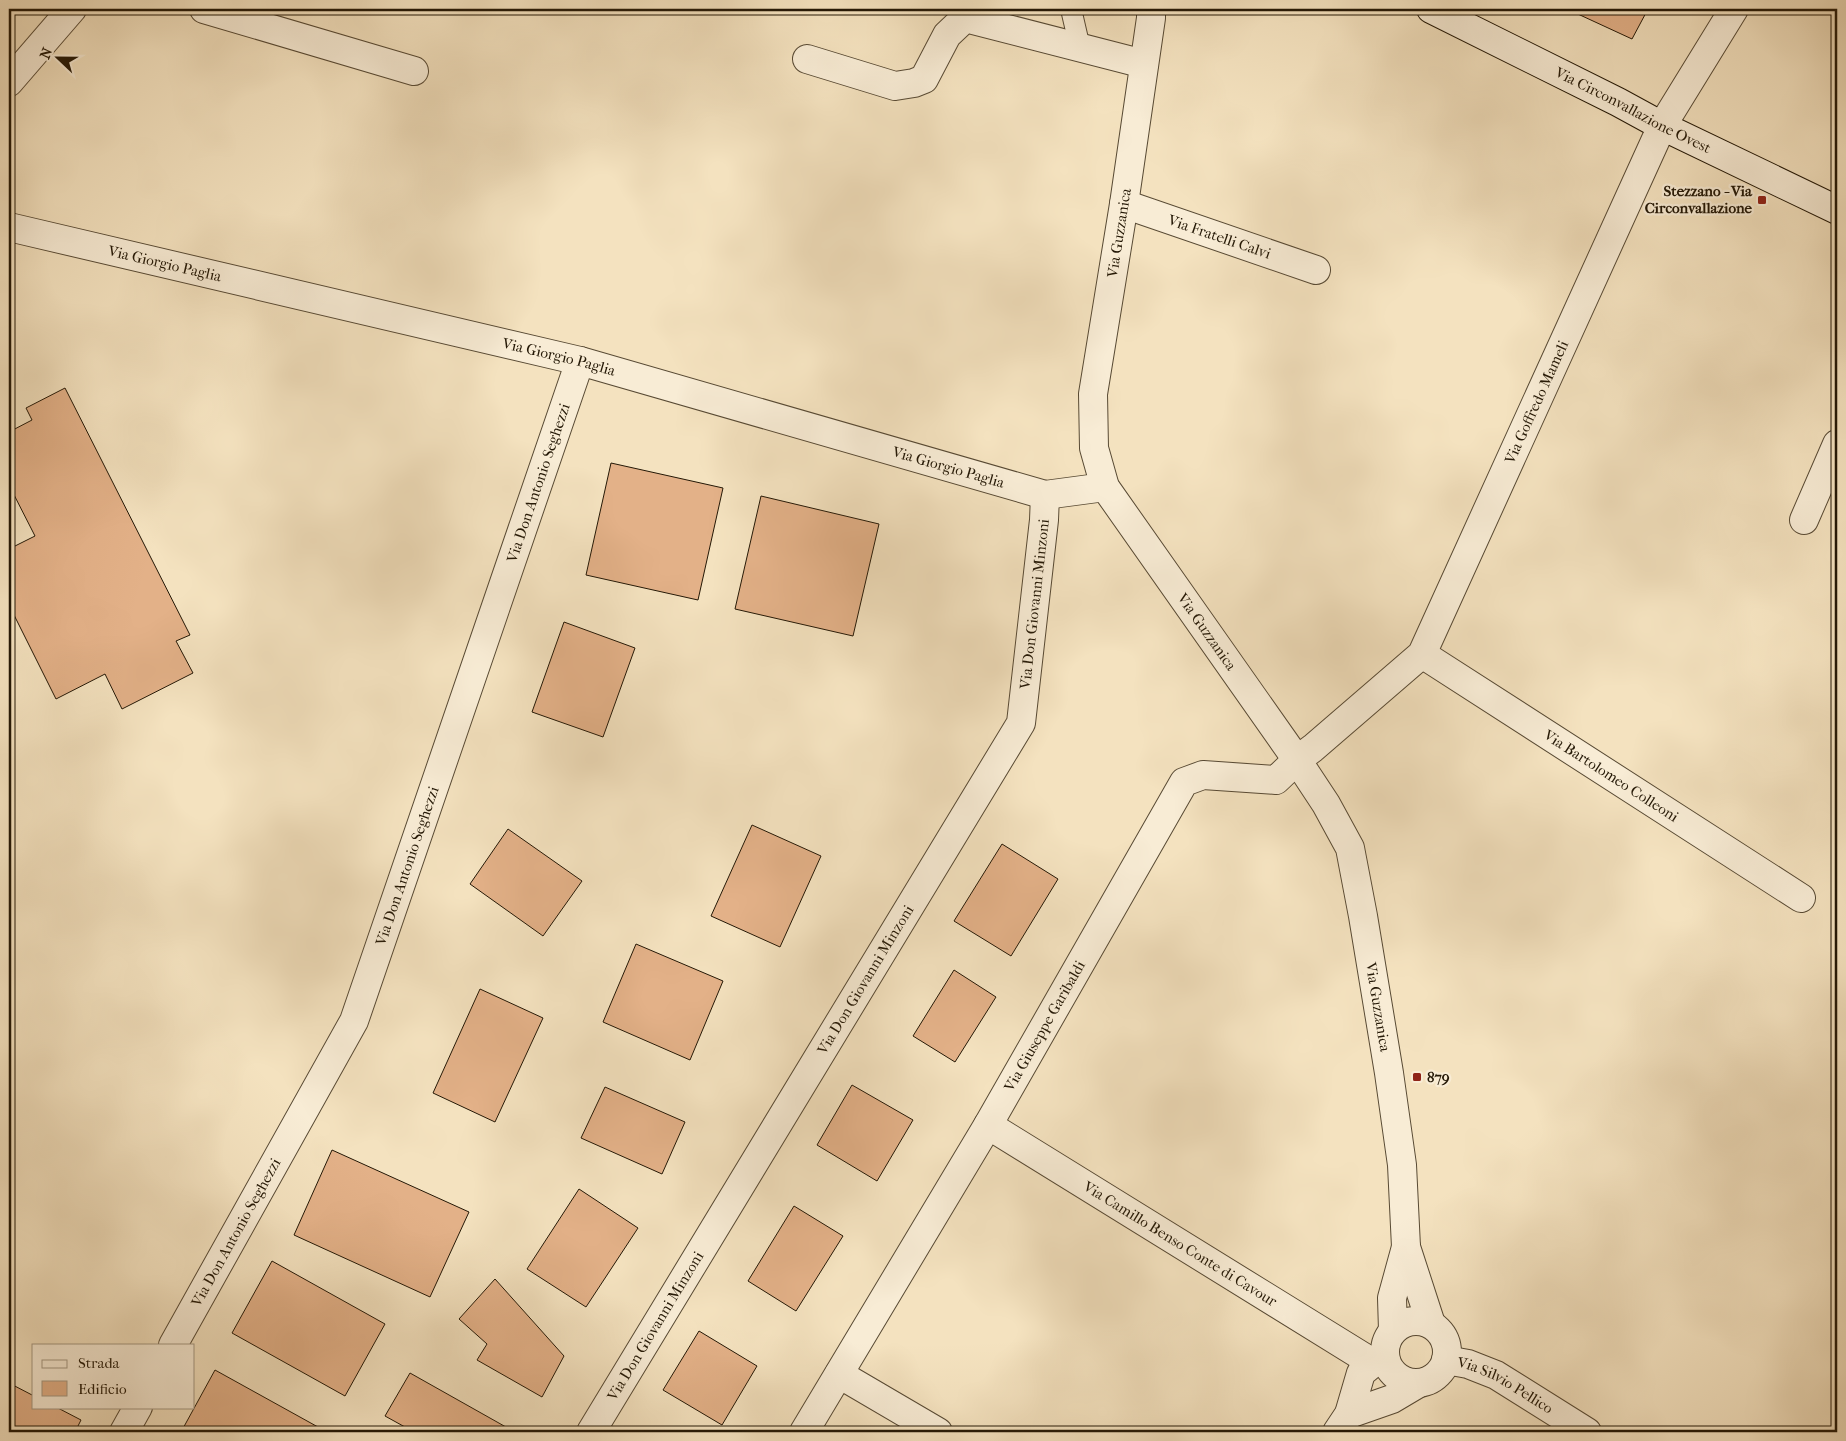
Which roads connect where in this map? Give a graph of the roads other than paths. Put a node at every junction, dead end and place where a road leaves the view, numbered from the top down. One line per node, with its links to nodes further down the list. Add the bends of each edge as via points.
1 (72, 9): 11 (street)
2 (204, 9): 10 (street)
3 (1071, 9): 7 (lane)
4 (1151, 9): 9 (street, Via Guzzanica)
5 (1430, 9): 12 (street, Via Circonvallazione Ovest)
6 (1734, 9): 12 (street, Via Goffredo Mameli)
7 (1080, 48): 8 (street, via 964,18 947,35 924,79 914,83 895,86); 9 (street)
8 (807, 59)
9 (1144, 64): 13 (street, Via Guzzanica)
10 (414, 71)
11 (9, 82)
12 (1662, 126): 14 (street, Via Circonvallazione Ovest); 22 (street, Via Goffredo Mameli)
13 (1124, 204): 16 (street, Via Fratelli Calvi); 19 (street, Via Guzzanica, via 1093,394 1094,448)
14 (1837, 210)
15 (9, 227): 17 (street, Via Giorgio Paglia)
16 (1316, 270)
17 (580, 361): 20 (street, Via Giorgio Paglia); 28 (street, Via Don Antonio Seghezzi, via 354,1021)
18 (1837, 444): 21 (street)
19 (1105, 487): 20 (street, Via Giorgio Paglia); 23 (street, Via Guzzanica)
20 (1045, 495): 36 (street, Via Don Giovanni Minzoni, via 1021,724)
21 (1804, 520)
22 (1422, 654): 23 (street, Via Goffredo Mameli); 24 (street, Via Bartolomeo Colleoni)
23 (1297, 760): 25 (street, Via Giuseppe Garibaldi, via 1276,780 1202,775 1184,782); 26 (street, Via Guzzanica, via 1350,848 1402,1165)
24 (1801, 898)
25 (988, 1125): 29 (street, Via Camillo Benso Conte di Cavour); 31 (street, Via Giuseppe Garibaldi)
26 (1406, 1247): 27 (street, Via Guzzanica); 29 (street, Via Guzzanica, via 1392,1298)
27 (1431, 1324): 29 (street, via 1420,1321 1403,1323); 30 (street, via 1446,1342)
28 (174, 1344)
29 (1384, 1349): 32 (street, via 1392,1372 1400,1379); 34 (street, via 1362,1373)
30 (1446, 1360): 32 (street, via 1436,1376); 39 (street, Via Silvio Pellico, via 1496,1375)
31 (839, 1374): 37 (street, Via Giuseppe Garibaldi); 38 (street)
32 (1418, 1383): 34 (street)
33 (137, 1408): 35 (street)
34 (1343, 1423)
35 (124, 1432)
36 (591, 1432)
37 (804, 1432)
38 (938, 1432)
39 (1587, 1432)

